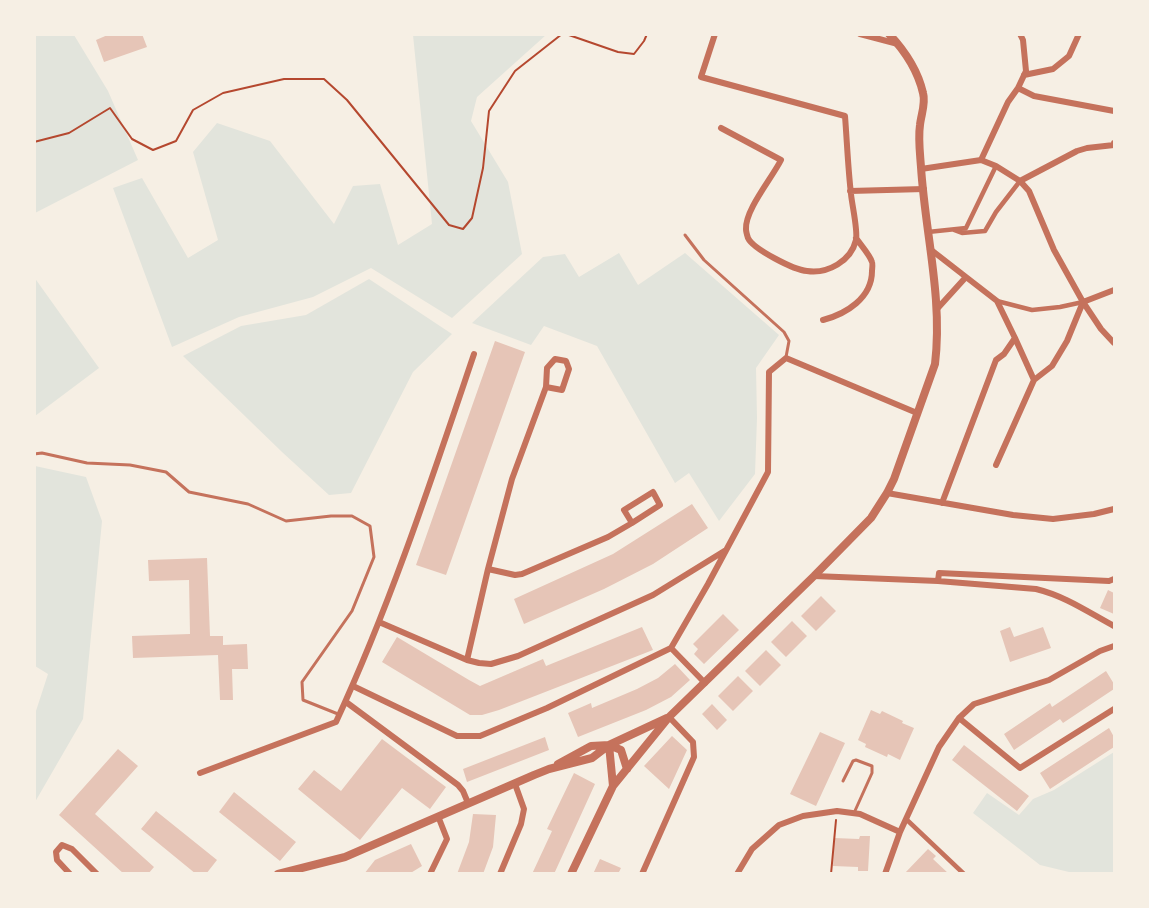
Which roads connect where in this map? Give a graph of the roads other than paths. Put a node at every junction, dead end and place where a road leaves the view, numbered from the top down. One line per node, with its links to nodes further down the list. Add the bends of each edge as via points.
1 (715, 34): 17 (street, via 701,77 844,117)
2 (860, 34): 6 (street)
3 (889, 34): 6 (street)
4 (1020, 34): 7 (street)
5 (1079, 34): 7 (street, via 1069,56 1053,69)
6 (899, 44): 14 (street, via 918,76 924,97)
7 (1024, 75): 8 (street)
8 (1018, 88): 9 (street, via 1034,96); 12 (street)
9 (1114, 111)
10 (721, 128): 21 (street, via 781,160 750,212 748,239 758,248 783,263 805,271 821,271 841,263)
11 (1114, 143): 15 (street, via 1077,151)
12 (981, 160): 13 (street); 14 (street)
13 (996, 166): 15 (street); 18 (street, via 966,228)
14 (921, 169): 16 (street)
15 (1020, 181): 18 (street, via 986,231 962,233); 26 (street, via 1029,191 1054,250)
16 (924, 189): 17 (street); 19 (street)
17 (850, 191): 21 (street)
18 (952, 229): 19 (street)
19 (928, 232): 22 (street)
20 (685, 235): 32 (lane, via 704,260 784,332 789,341)
21 (856, 238): 28 (street, via 873,262 872,278 864,295 852,307)
22 (930, 249): 23 (street); 27 (street)
23 (966, 277): 25 (street); 27 (street)
24 (1114, 290): 26 (street)
25 (997, 301): 26 (street, via 1032,310); 29 (street)
26 (1083, 302): 30 (street); 33 (street, via 1052,366)
27 (937, 309): 35 (street, via 935,364)
28 (823, 320)
29 (1015, 338): 33 (street); 39 (street, via 996,360)
30 (1114, 343)
31 (474, 354): 47 (street)
32 (786, 358): 35 (street); 42 (street, via 769,372 768,472)
33 (1034, 380): 37 (street)
34 (546, 387): 34 (street, via 562,390 569,369 566,360 555,359 547,368); 43 (street, via 512,479)
35 (917, 413): 38 (street)
36 (34, 454): 56 (lane, via 166,472 189,492 248,504 286,521 352,516 370,526 374,557 352,611 302,682 303,700)
37 (996, 465)
38 (887, 494): 39 (street); 44 (street, via 871,518)
39 (942, 503): 40 (street, via 1053,519)
40 (1114, 509)
41 (632, 523): 41 (street, via 624,510 652,492 660,505); 43 (street, via 522,574)
42 (726, 549): 50 (street); 51 (street, via 653,595 518,656 491,664)
43 (488, 569): 51 (street)
44 (814, 576): 46 (street); 52 (street)
45 (1114, 579): 46 (street, via 939,573)
46 (938, 581): 48 (street, via 1051,592)
47 (379, 622): 51 (street); 53 (street)
48 (1114, 626)
49 (1114, 646): 58 (street, via 1049,680 974,704)
50 (671, 648): 52 (street); 53 (street, via 480,736 457,736)
51 (467, 660)
52 (705, 683): 57 (street)
53 (352, 686): 54 (street)
54 (346, 702): 56 (street); 65 (street, via 458,785)
55 (1114, 709): 58 (street, via 1020,768)
56 (339, 715): 61 (street, via 336,722)
57 (669, 717): 59 (street); 60 (street); 76 (street, via 693,742 694,757)
58 (959, 718): 68 (street, via 939,747)
59 (609, 745): 60 (street, via 621,750); 63 (street, via 591,746); 64 (street)
60 (627, 768): 64 (street)
61 (200, 773)
62 (843, 781): 66 (lane, via 856,759 872,766)
63 (515, 784): 65 (street); 74 (street, via 524,809)
64 (613, 786): 75 (street)
65 (468, 803): 67 (street)
66 (854, 813): 69 (street); 77 (street, via 803,816 779,825 752,849)
67 (438, 816): 72 (street, via 345,857); 73 (street, via 447,839)
68 (906, 819): 69 (street); 79 (street)
69 (900, 832): 78 (street)
70 (70, 873): 71 (street, via 57,860 56,852 62,846 72,849)
71 (97, 873)
72 (278, 873)
73 (430, 873)
74 (500, 873)
75 (571, 873)
76 (642, 873)
77 (737, 873)
78 (885, 873)
79 (964, 873)

